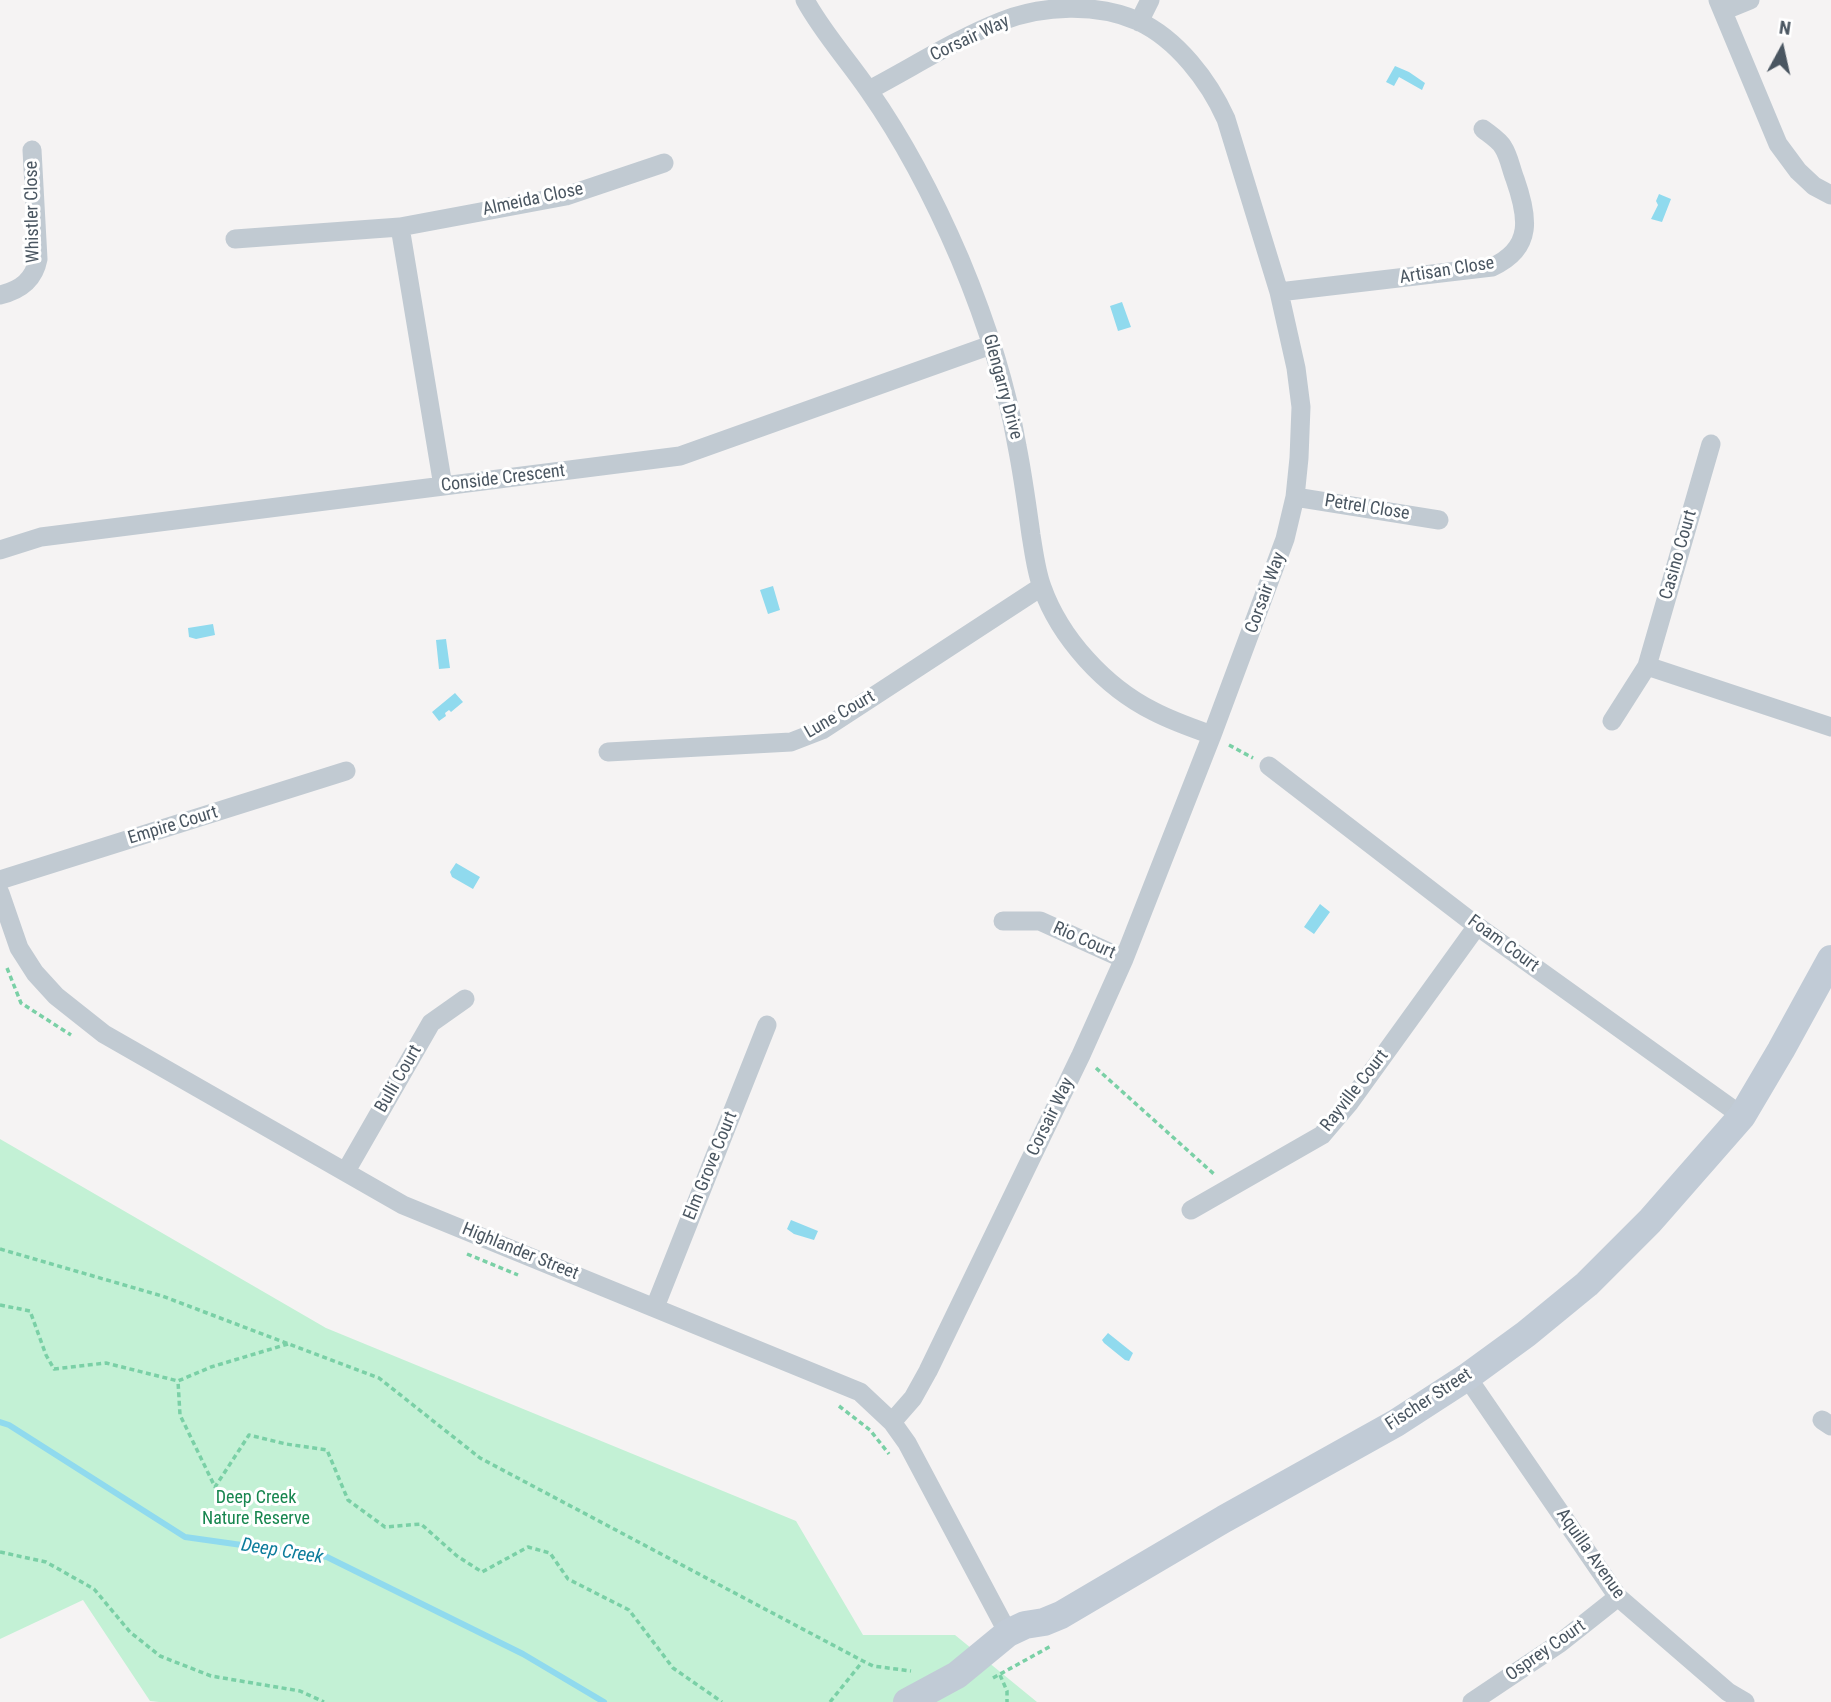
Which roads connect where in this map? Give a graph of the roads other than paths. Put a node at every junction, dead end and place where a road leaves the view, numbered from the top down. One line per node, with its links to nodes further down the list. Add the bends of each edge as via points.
1 (805, 0): 6 (street, Glengarry Drive)
2 (1150, 0): 5 (street)
3 (1750, 0): 4 (street)
4 (1721, 6): 10 (street, via 1778,144 1798,171)
5 (1139, 22): 6 (street, Corsair Way, via 1082,9 1026,14 966,38); 13 (street, Corsair Way, via 1181,54 1214,94 1226,119)
6 (869, 90): 15 (street, Glengarry Drive, via 953,245)
7 (1483, 129): 13 (street, Artisan Close, via 1503,146 1524,204 1524,234 1507,260 1492,267)
8 (32, 150): 14 (street, Whistler Close, via 36,270 20,289)
9 (664, 163): 11 (street, Almeida Close, via 566,196)
10 (1831, 195)
11 (400, 227): 12 (street, Almeida Close); 17 (street)
12 (235, 239)
13 (1279, 292): 18 (street, Corsair Way, via 1301,407)
14 (0, 295)
15 (991, 345): 17 (street, Conside Crescent, via 680,456); 21 (street, Glengarry Drive, via 1017,445)
16 (1711, 444): 22 (street, Casino Court)
17 (443, 486): 20 (street, Conside Crescent, via 41,537)
18 (1295, 497): 19 (street, Petrel Close); 25 (street, Corsair Way, via 1282,550)
19 (1439, 520)
20 (0, 550)
21 (1041, 587): 25 (street, Glengarry Drive, via 1065,632 1126,695); 26 (street, Lune Court, via 822,730 791,742)
22 (1647, 666): 23 (street, Casino Court); 24 (street)
23 (1612, 721)
24 (1831, 727)
25 (1212, 736): 33 (street, Corsair Way)
26 (608, 752)
27 (1269, 766): 32 (street, Foam Court)
28 (346, 771): 29 (street, Empire Court)
29 (0, 880)
30 (0, 893): 38 (street, Highlander Street, via 19,948 35,973 79,1016)
31 (1003, 921): 33 (street, Rio Court, via 1040,921)
32 (1477, 926): 37 (street, Foam Court); 39 (street, Rayville Court, via 1322,1135)
33 (1124, 959): 42 (street, Corsair Way, via 928,1371)
34 (1831, 959): 37 (street, Fischer Street)
35 (465, 999): 38 (street, Bulli Court, via 431,1023)
36 (767, 1025): 40 (street, Elm Grove Court)
37 (1742, 1116): 41 (street, Fischer Street, via 1650,1222 1587,1284)
38 (346, 1171): 40 (street, Highlander Street, via 403,1205)
39 (1191, 1210)
40 (655, 1307): 42 (street, Highlander Street, via 860,1392)
41 (1467, 1377): 43 (street, Aquilla Avenue); 44 (street, Fischer Street, via 1061,1615)
42 (892, 1422): 44 (street, Highlander Street)
43 (1618, 1597): 46 (street, Osprey Court); 47 (street, Aquilla Avenue)
44 (1008, 1633): 45 (street, Fischer Street, via 957,1675)
45 (907, 1702)
46 (1472, 1702)
47 (1745, 1702)

